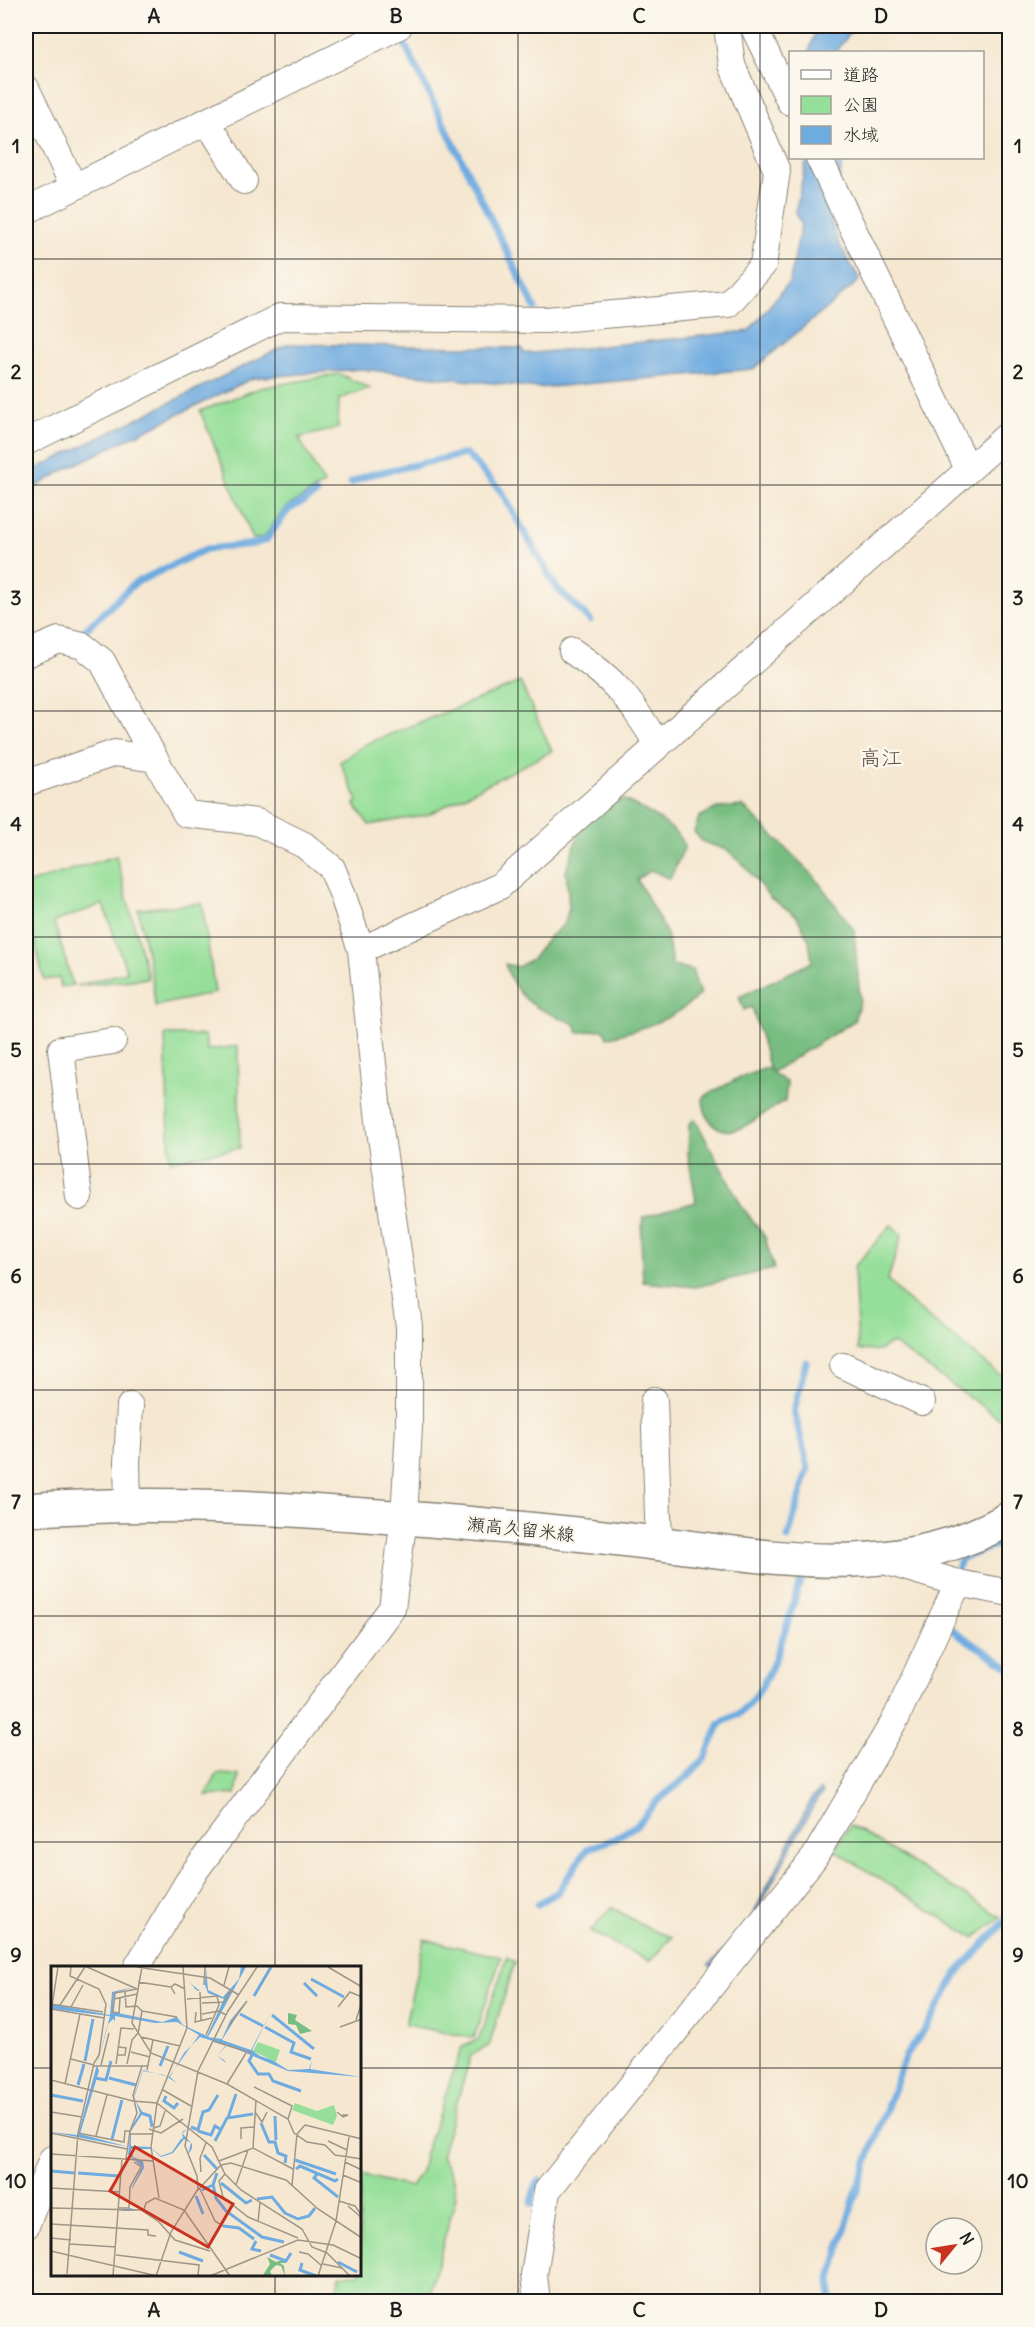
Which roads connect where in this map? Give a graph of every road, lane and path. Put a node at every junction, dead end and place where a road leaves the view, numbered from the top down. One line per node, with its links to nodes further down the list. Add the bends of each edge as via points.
1 (399, 26): 6 (street)
2 (727, 26): 12 (street, via 732,65 777,171 763,265 728,304 546,320 280,317)
3 (753, 26): 5 (street)
4 (26, 88): 9 (street)
5 (789, 100)
6 (207, 121): 8 (street); 9 (street)
7 (820, 159): 13 (street)
8 (244, 181)
9 (74, 187): 10 (street)
10 (26, 211)
11 (1010, 433): 13 (street)
12 (26, 442)
13 (968, 469): 16 (street)
14 (572, 651): 16 (street, via 626,695)
15 (26, 654): 17 (street, via 59,640 83,646 102,660)
16 (658, 745): 19 (street, via 500,886)
17 (154, 759): 18 (street, via 115,753); 19 (street, via 186,814 257,822 304,845 332,868)
18 (26, 783)
19 (361, 950): 28 (street, via 380,1130 409,1326)
20 (113, 1041): 21 (street, via 61,1049)
21 (79, 1197)
22 (843, 1365): 24 (street)
23 (654, 1400): 30 (street)
24 (922, 1402)
25 (130, 1406): 26 (street)
26 (128, 1504): 27 (main road, 瀬高久留米線); 28 (main road, 瀬高久留米線)
27 (26, 1510)
28 (404, 1518): 30 (main road, 瀬高久留米線); 34 (street, via 392,1608 192,1875)
29 (1010, 1518): 31 (main road, 瀬高久留米線, via 936,1548)
30 (659, 1544): 31 (main road, 瀬高久留米線, via 814,1562)
31 (880, 1560): 32 (street)
32 (958, 1583): 33 (street); 37 (street, via 897,1716 814,1858 547,2191 534,2275)
33 (1010, 1593)
34 (138, 1966)
35 (51, 2162): 36 (street)
36 (26, 2226)
37 (537, 2301)

